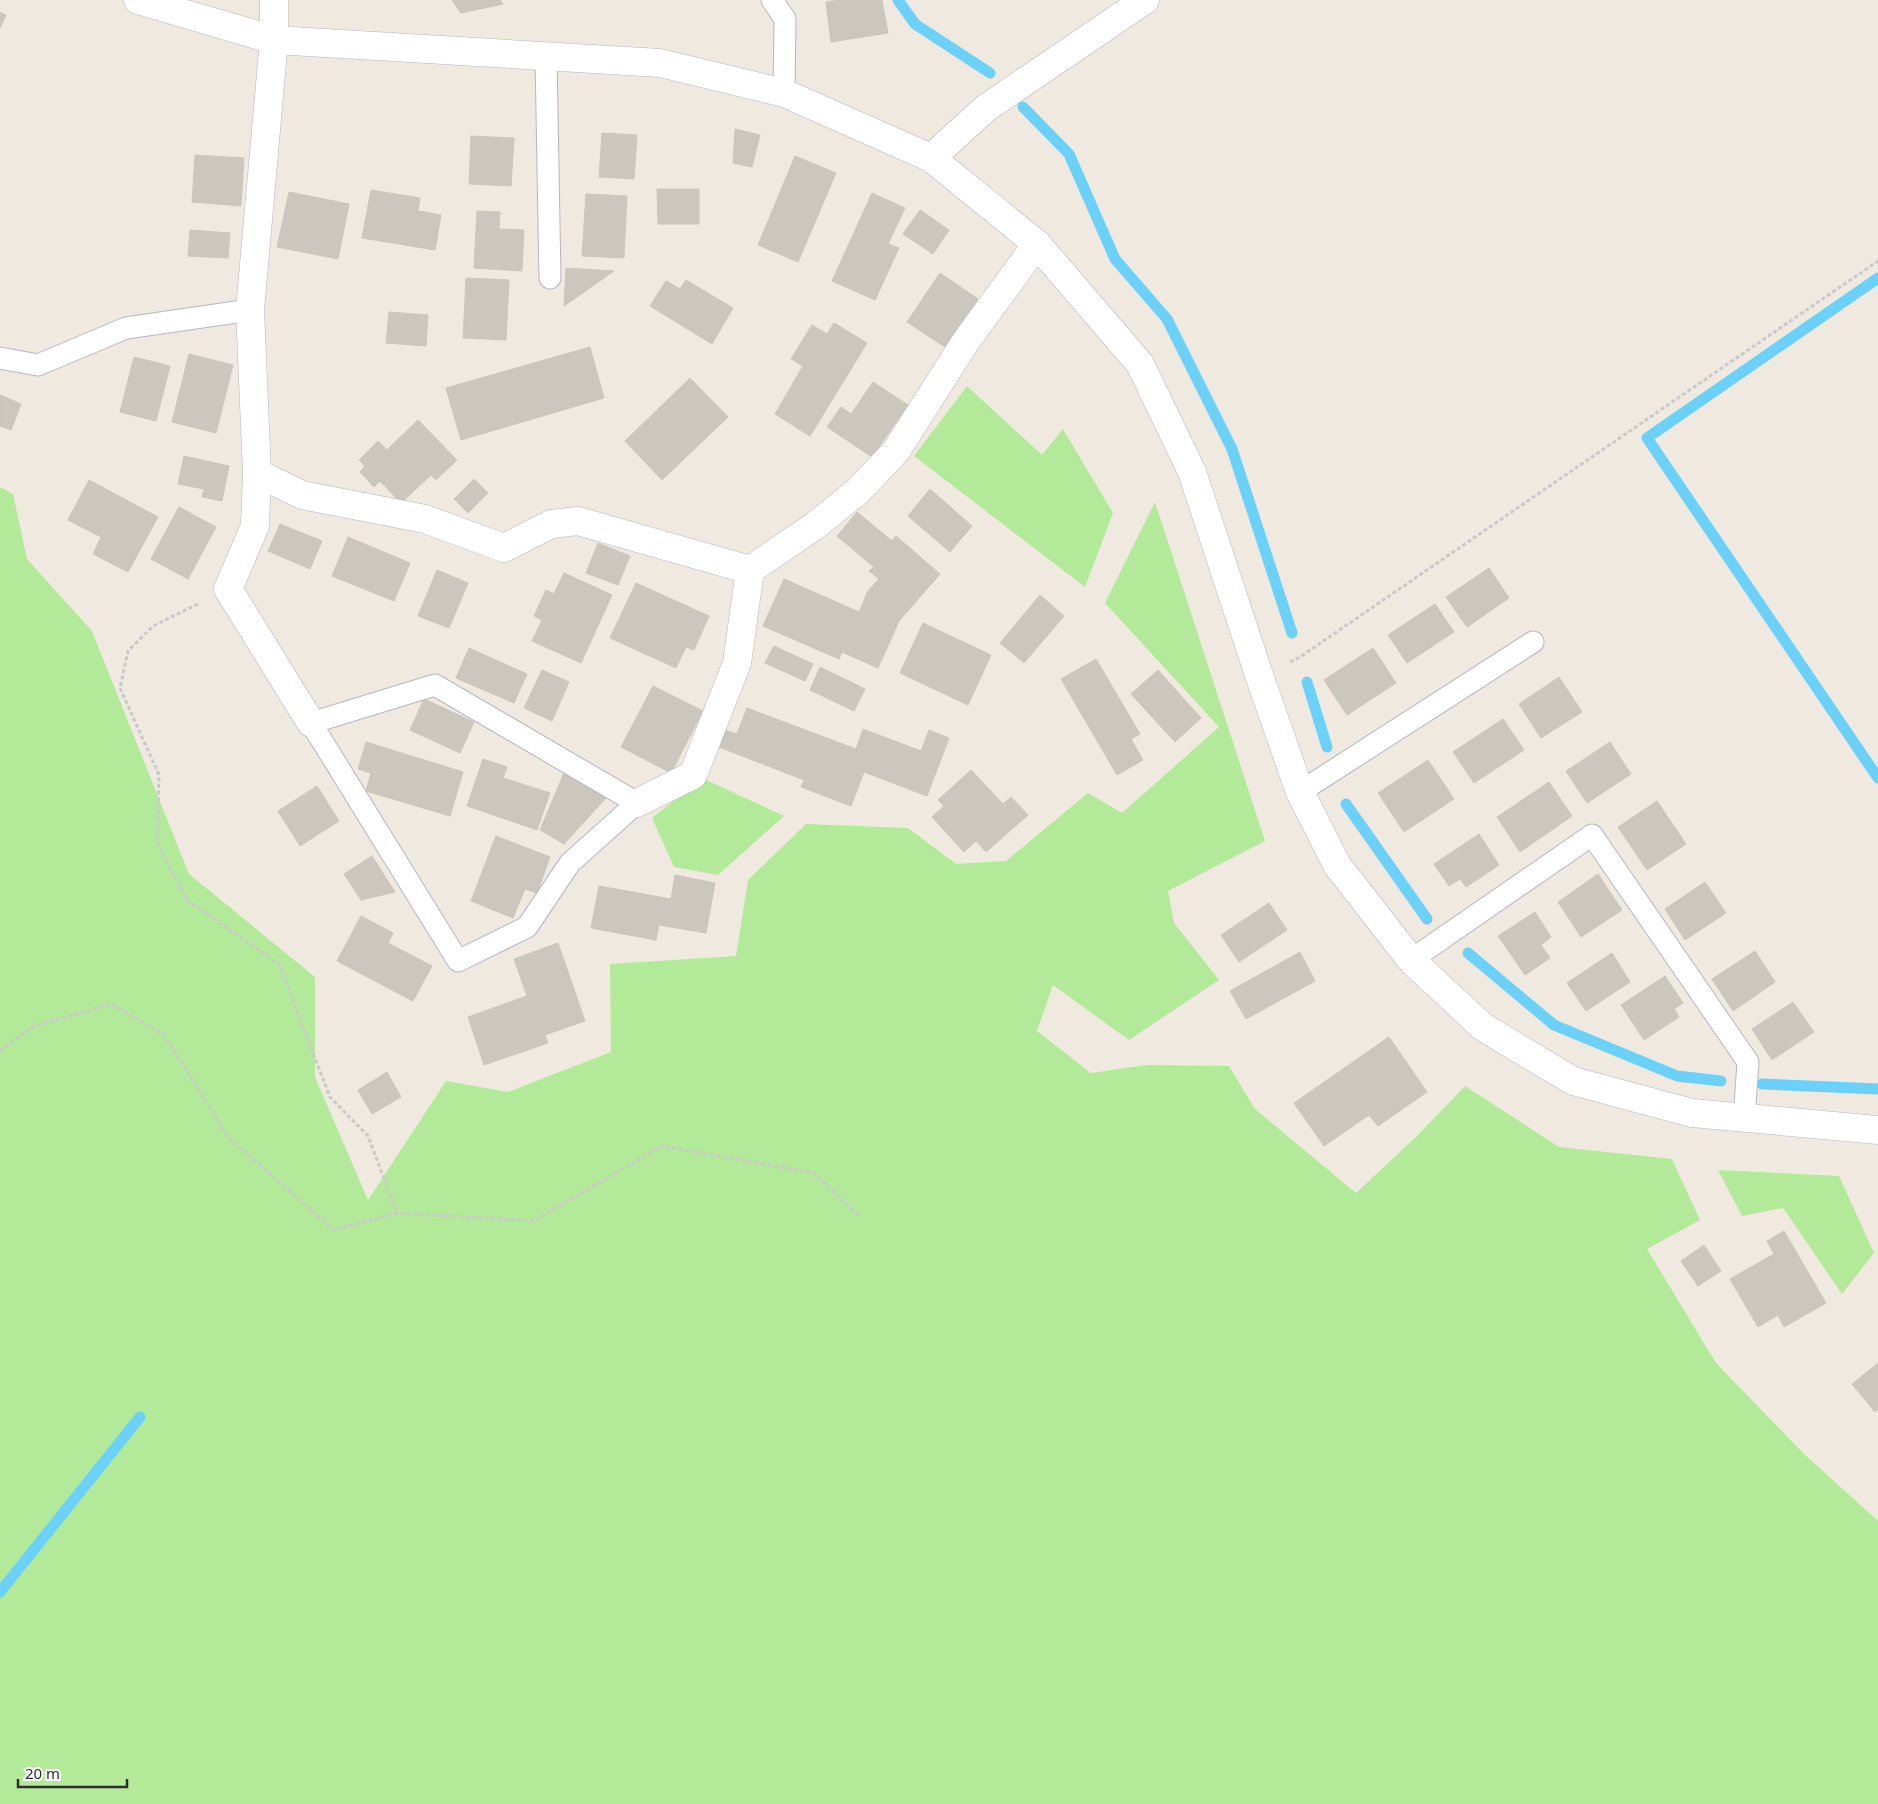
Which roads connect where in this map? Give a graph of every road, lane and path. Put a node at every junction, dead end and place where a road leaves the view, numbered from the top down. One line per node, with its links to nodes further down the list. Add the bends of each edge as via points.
1 (138, 0): 5 (street)
2 (274, 0): 5 (street)
3 (772, 0): 7 (lane, via 785,19)
4 (1145, 0): 8 (street, via 986,108)
5 (274, 40): 6 (street); 12 (street)
6 (546, 57): 7 (street, via 660,63); 11 (lane)
7 (784, 93): 8 (street)
8 (931, 158): 9 (street)
9 (1037, 244): 15 (street, via 966,341 896,451 858,491 816,525); 18 (street, via 1140,364 1192,472)
10 (1878, 261): 18 (path, via 1300,657)
11 (550, 278)
12 (250, 310): 13 (lane, via 126,328 38,366); 14 (street)
13 (0, 358)
14 (257, 473): 15 (street, via 302,495 424,519 504,548 551,524 578,520); 16 (street, via 255,526)
15 (750, 570): 21 (street, via 737,663 693,775)
16 (228, 589): 19 (street); 26 (path, via 153,626 128,651 120,688 158,774 157,843 187,900 279,964 330,1097 368,1136)
17 (1533, 642): 20 (lane)
18 (1259, 675): 20 (street)
19 (310, 723): 21 (lane, via 435,685); 21 (lane, via 458,962 527,927 570,863)
20 (1300, 792): 22 (street, via 1337,865)
21 (637, 803)
22 (1411, 960): 24 (street, via 1483,1027 1573,1080 1692,1114); 24 (lane, via 1592,835 1748,1062)
23 (0, 1051): 26 (path, via 32,1027 111,1004 164,1035 229,1138 334,1230)
24 (1744, 1119): 25 (street)
25 (1878, 1130)
26 (397, 1213): 27 (path, via 534,1221 662,1146 814,1173)
27 (860, 1217)

